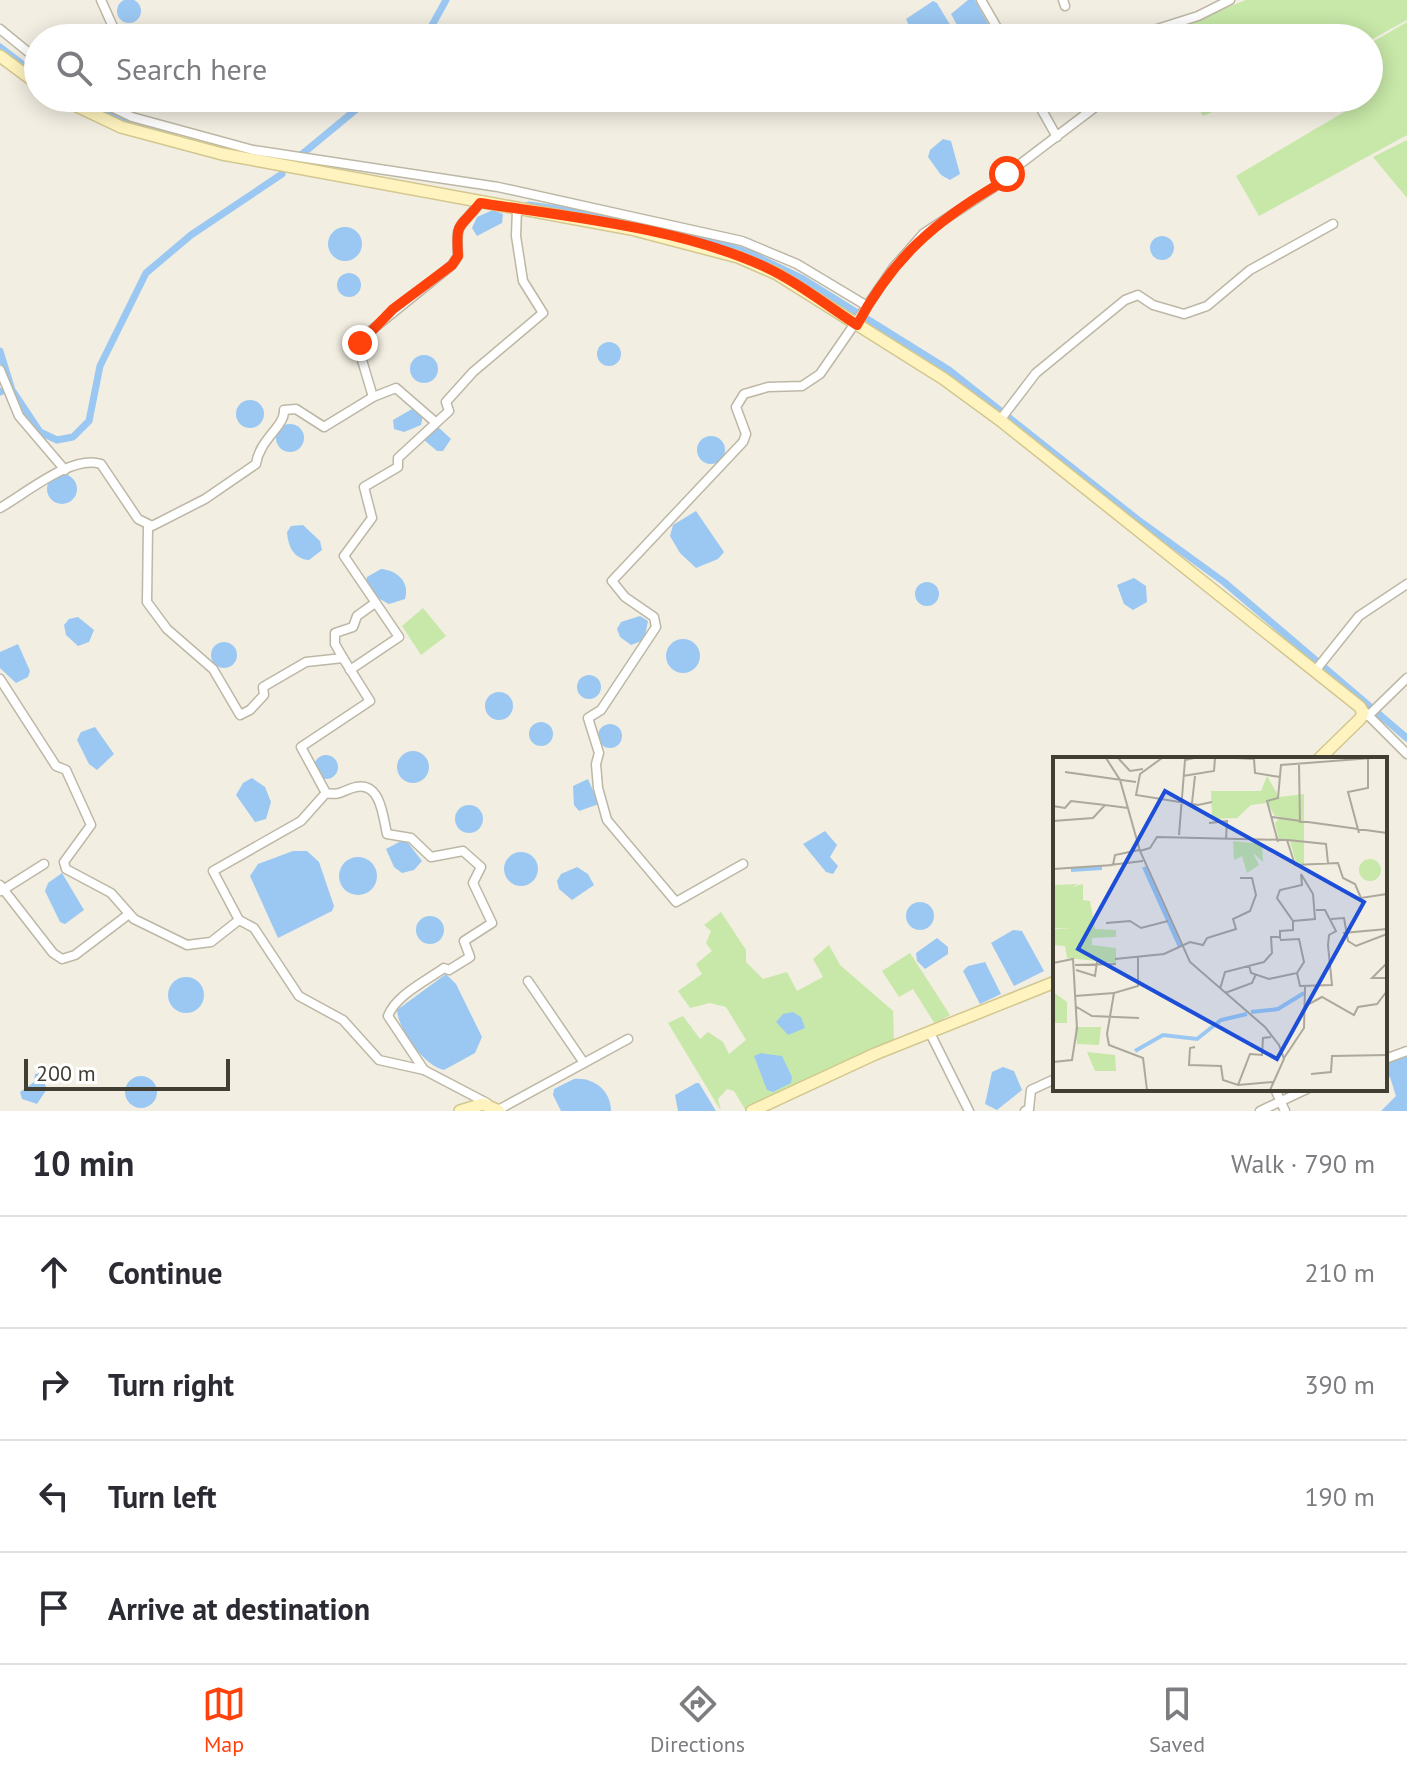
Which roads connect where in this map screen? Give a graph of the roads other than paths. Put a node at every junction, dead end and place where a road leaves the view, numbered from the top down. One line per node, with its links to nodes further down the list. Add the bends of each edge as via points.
1 (101, 0): 4 (street)
2 (981, 0): 5 (street)
3 (1230, 0): 6 (street)
4 (112, 24)
5 (995, 24)
6 (1173, 24)
7 (0, 29): 8 (street)
8 (24, 49)
9 (0, 56): 10 (street)
10 (24, 74)
11 (89, 112): 16 (street, via 184,145)
12 (123, 112): 19 (street, via 253,150 498,187 742,241 797,264)
13 (1043, 112): 15 (street)
14 (1089, 112): 15 (street)
15 (1057, 137): 19 (street, via 999,184 924,233)
16 (480, 203): 17 (street); 24 (street, via 458,227 458,256 452,265 363,337 359,350)
17 (517, 209): 20 (street, via 631,229 738,257 777,274); 27 (street, via 523,281 543,312 473,372 446,402 449,411)
18 (1333, 224): 26 (street, via 1250,270 1207,306 1184,314 1138,295 1125,300 1036,373)
19 (867, 306): 20 (street)
20 (857, 325): 26 (street); 43 (street, via 809,382 744,394 736,407 746,434 743,442 612,581 654,617 656,627 601,710 588,718 599,753 598,788 607,820 676,902)
21 (0, 370): 22 (street)
22 (2, 384): 23 (street)
23 (9, 394): 25 (street); 28 (street, via 19,416)
24 (373, 397): 27 (street, via 396,388); 30 (street, via 324,427 296,409 284,410 282,421 260,446 256,464 205,499)
25 (0, 401)
26 (1000, 420): 35 (street)
27 (434, 421): 32 (street, via 398,458 398,467 364,487 372,518 344,556)
28 (65, 470): 29 (street); 30 (street, via 101,464)
29 (0, 508)
30 (148, 526): 33 (street, via 147,602 167,629 213,669 240,715 264,695 263,687 298,666)
31 (1407, 584): 35 (street, via 1359,616)
32 (375, 603): 33 (street, via 357,616 353,627 335,633); 34 (street, via 399,637)
33 (343, 658): 34 (street)
34 (350, 670): 41 (street, via 370,701 301,747)
35 (1315, 671): 38 (street)
36 (1407, 678): 38 (street)
37 (0, 679): 45 (street, via 56,766 66,770 91,825 64,862 66,869 111,893)
38 (1365, 713): 39 (street); 40 (street)
39 (1407, 754)
40 (1321, 757)
41 (326, 793): 46 (street, via 301,821 213,871); 54 (street, via 370,788 387,834 411,838 431,857 463,851 481,867 473,883 492,923 464,941 470,957 422,983 392,1006 388,1016)
42 (44, 864): 44 (street)
43 (743, 864)
44 (1, 889): 45 (street, via 62,959)
45 (129, 914): 46 (street, via 198,946)
46 (239, 920): 54 (street, via 254,928 299,996 343,1020 379,1060)
47 (528, 981): 53 (street)
48 (1053, 983): 49 (street)
49 (930, 1033): 60 (street); 62 (street)
50 (628, 1039): 53 (street)
51 (1407, 1051): 52 (street)
52 (1387, 1058)
53 (584, 1063): 59 (street)
54 (424, 1070): 59 (street)
55 (1053, 1080): 63 (street, via 1031,1090)
56 (1276, 1091): 58 (street)
57 (1302, 1091): 58 (street)
58 (1279, 1100): 64 (street); 65 (street)
59 (496, 1109): 61 (street, via 483,1104)
60 (759, 1110)
61 (460, 1111)
62 (969, 1111)
63 (1025, 1111)
64 (1260, 1111)
65 (1285, 1111)

